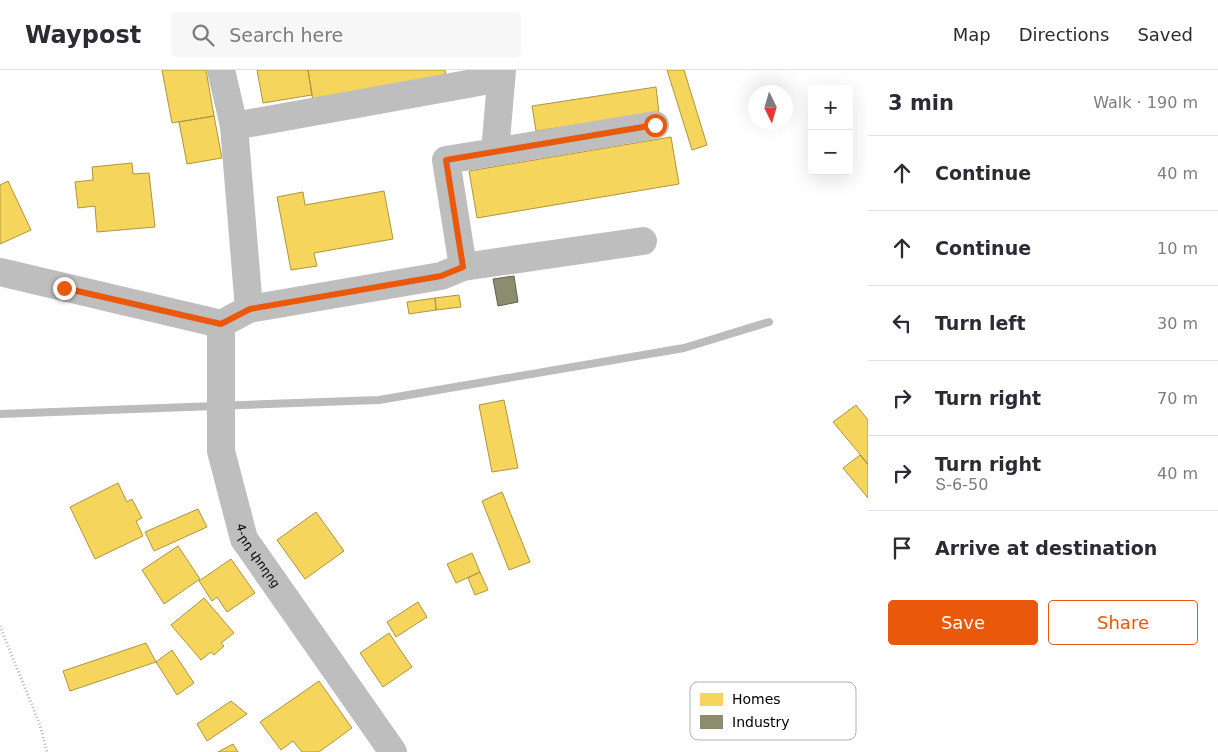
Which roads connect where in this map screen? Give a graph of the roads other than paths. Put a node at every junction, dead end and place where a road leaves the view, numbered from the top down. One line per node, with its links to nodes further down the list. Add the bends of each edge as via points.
1 (221, 70): 4 (street)
2 (501, 74): 4 (street); 5 (street)
3 (655, 125): 5 (street)
4 (234, 126): 9 (street)
5 (494, 152): 7 (street, via 446,160)
6 (643, 241): 7 (street)
7 (463, 267): 9 (street, via 441,276)
8 (0, 272): 10 (street)
9 (250, 309): 10 (street)
10 (221, 333): 11 (street, 4-րդ փողոց, via 220,451 244,539)
11 (393, 752)

